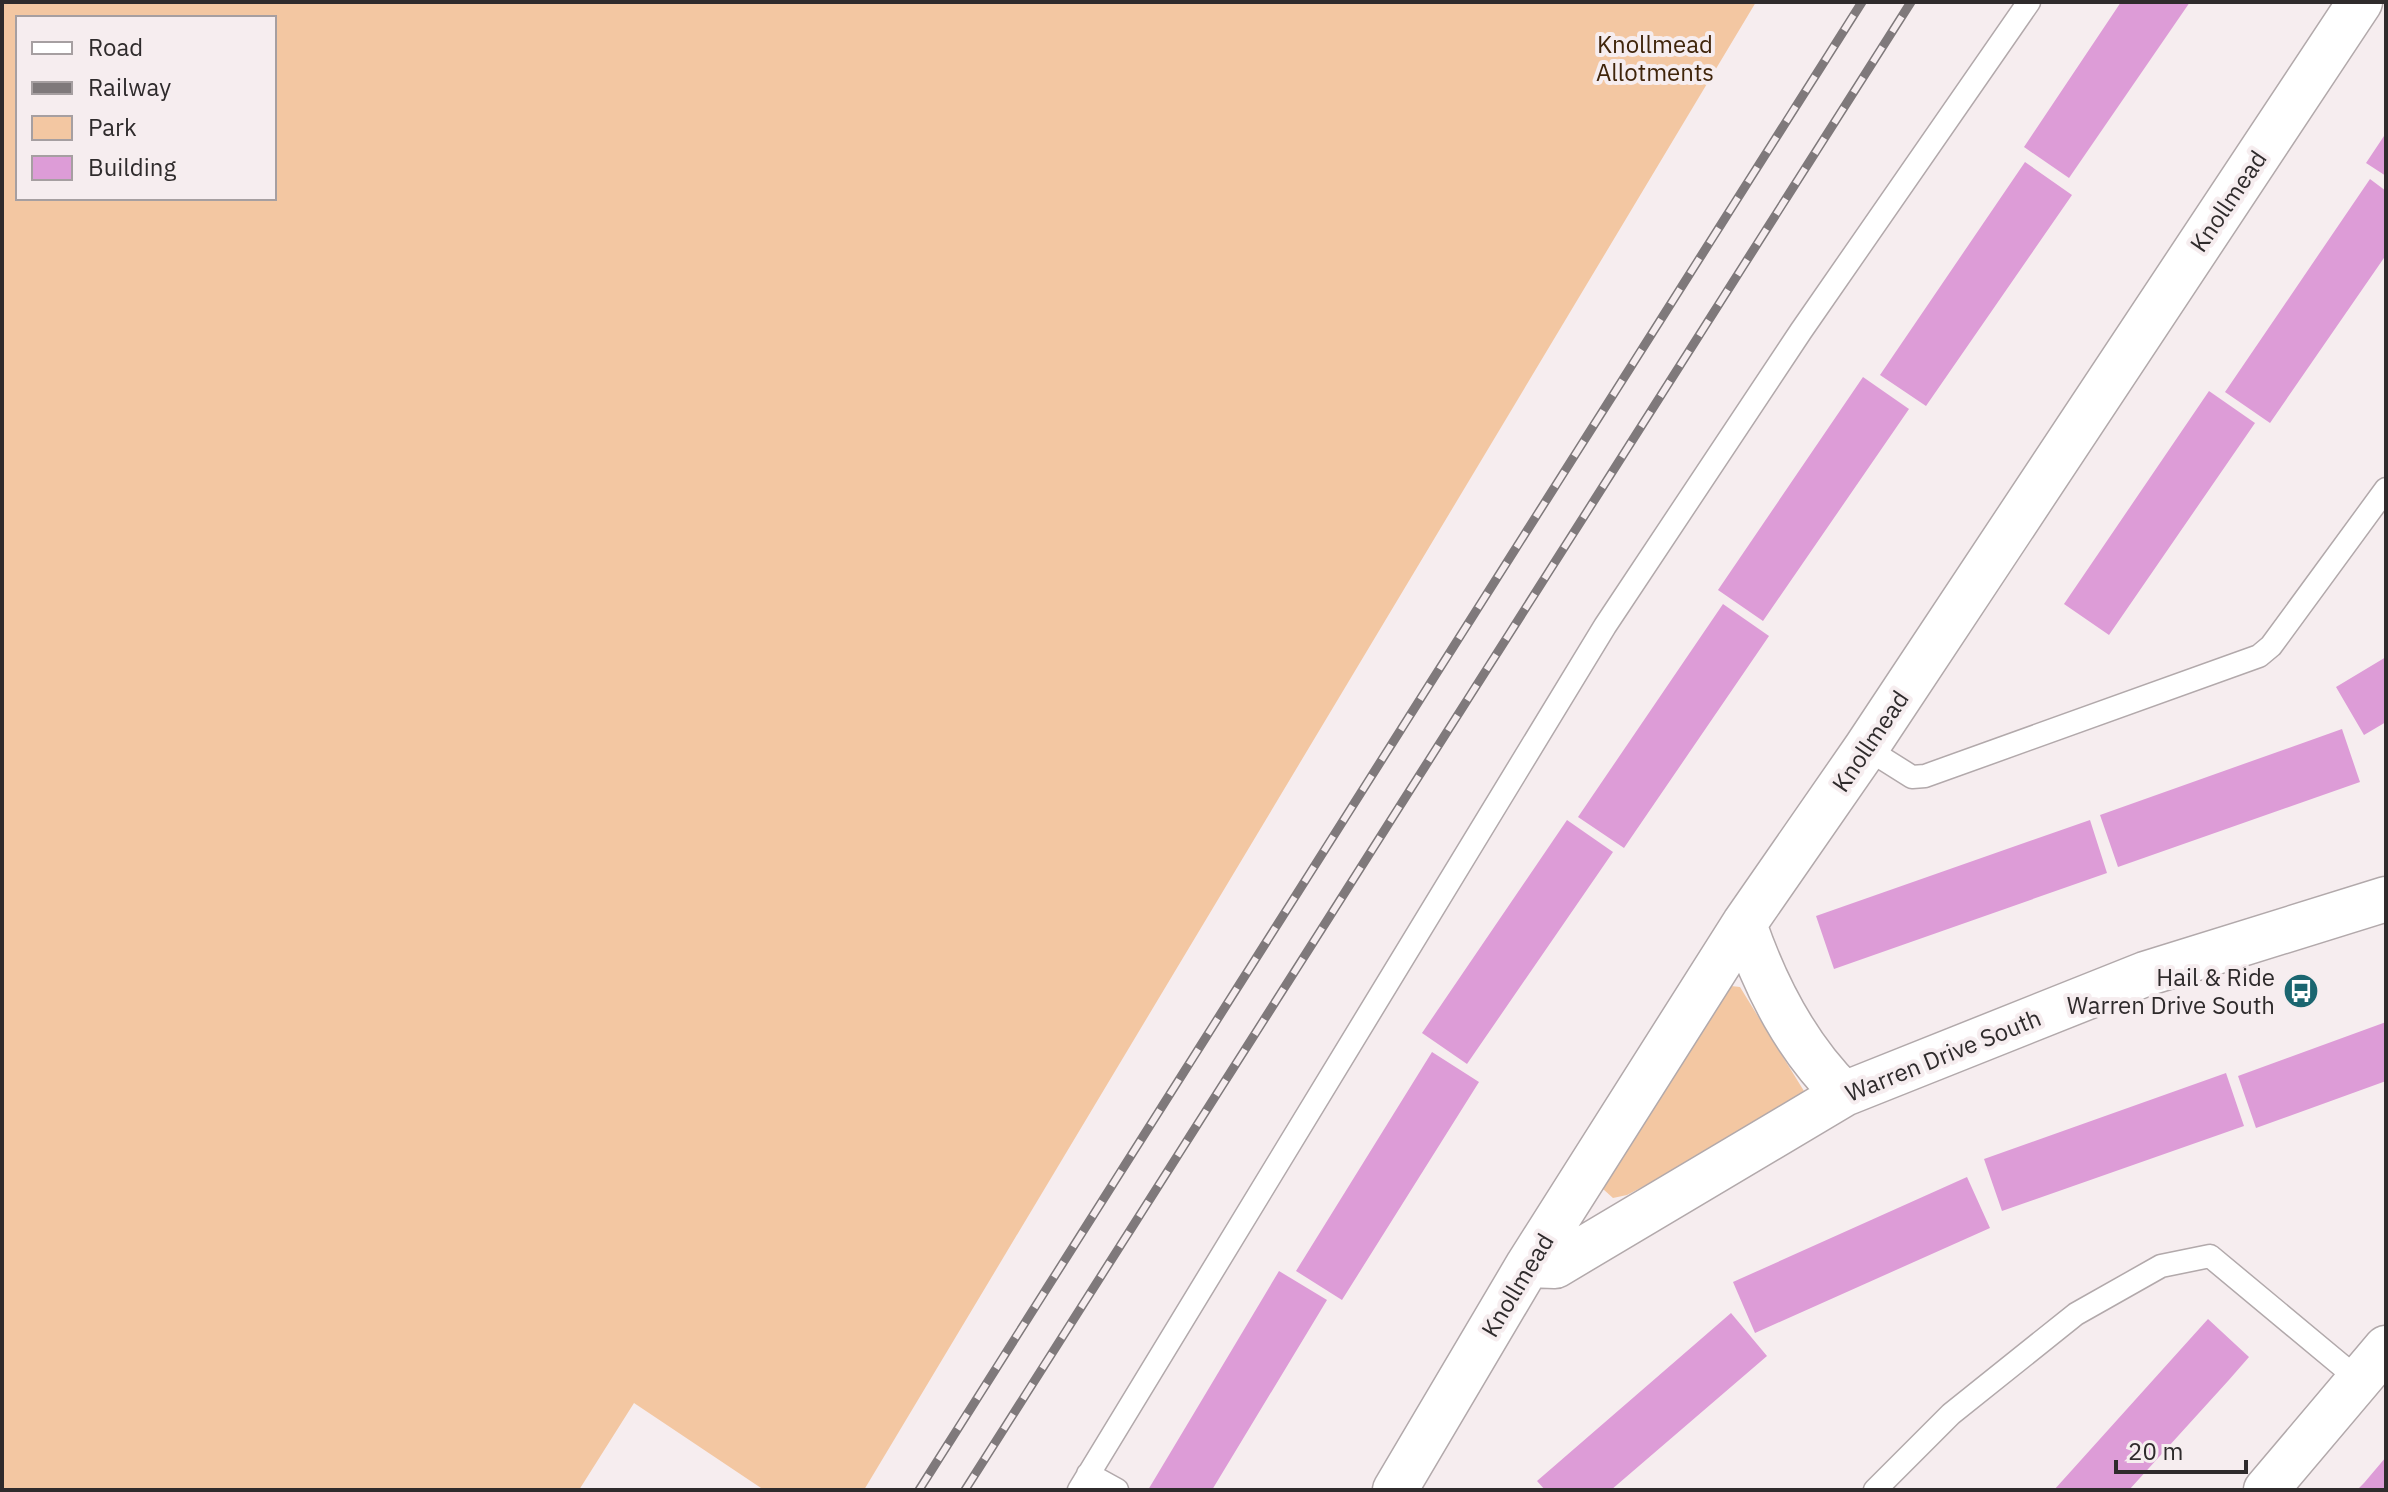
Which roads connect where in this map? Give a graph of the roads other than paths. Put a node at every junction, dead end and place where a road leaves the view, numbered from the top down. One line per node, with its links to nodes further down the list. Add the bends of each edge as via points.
1 (2029, 2): 10 (lane, via 1605,626)
2 (2360, 2): 4 (street, Knollmead)
3 (2386, 489): 4 (lane, via 2259,656 1925,776 1912,777)
4 (1866, 748): 6 (street, Knollmead)
5 (2386, 899): 7 (street, Warren Drive South, via 2145,974)
6 (1744, 924): 7 (street, via 1793,1033); 8 (street, Knollmead)
7 (1844, 1094): 8 (street, Warren Drive South, via 1555,1266)
8 (1528, 1265): 12 (street, Knollmead)
9 (2373, 1364): 13 (lane, via 2210,1256 2161,1266 2076,1314 1951,1414); 14 (street)
10 (1083, 1482): 11 (lane)
11 (1117, 1490)
12 (1395, 1490)
13 (1875, 1490)
14 (2266, 1490)

